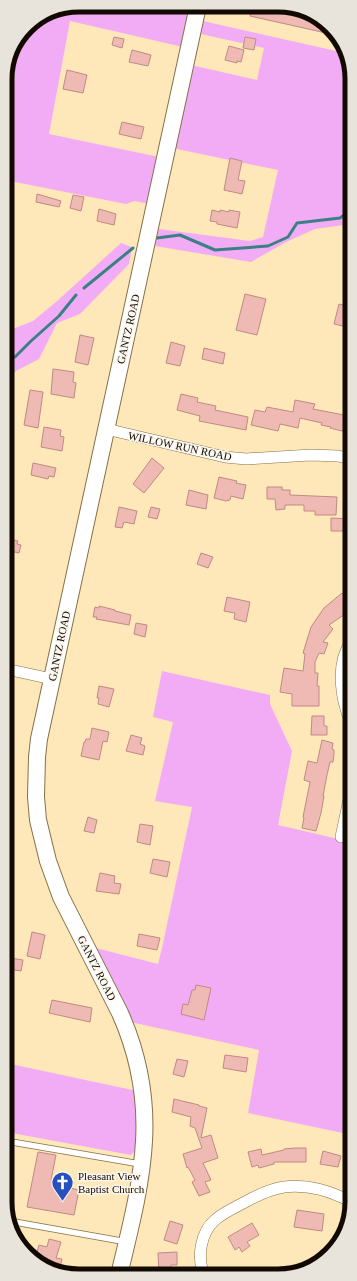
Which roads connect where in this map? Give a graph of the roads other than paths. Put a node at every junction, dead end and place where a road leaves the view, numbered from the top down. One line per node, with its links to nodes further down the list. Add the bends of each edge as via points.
1 (197, 12): 2 (main road, GANTZ ROAD)
2 (106, 429): 3 (street, WILLOW RUN ROAD, via 225,457 246,459 311,455); 6 (main road, GANTZ ROAD)
3 (345, 458)
4 (345, 655): 7 (street, via 341,686)
5 (12, 670): 6 (street)
6 (52, 679): 11 (main road, GANTZ ROAD, via 37,757 38,820 48,861 61,897 120,1013 134,1048 144,1104)
7 (345, 709)
8 (345, 818): 9 (street)
9 (341, 837)
10 (12, 1142): 11 (lane)
11 (143, 1164): 14 (main road, GANTZ ROAD)
12 (345, 1198): 16 (street, via 317,1188 298,1186 282,1187 260,1194 215,1220 202,1242)
13 (15, 1222): 14 (lane)
14 (127, 1242): 15 (main road, GANTZ ROAD)
15 (120, 1269)
16 (202, 1269)

